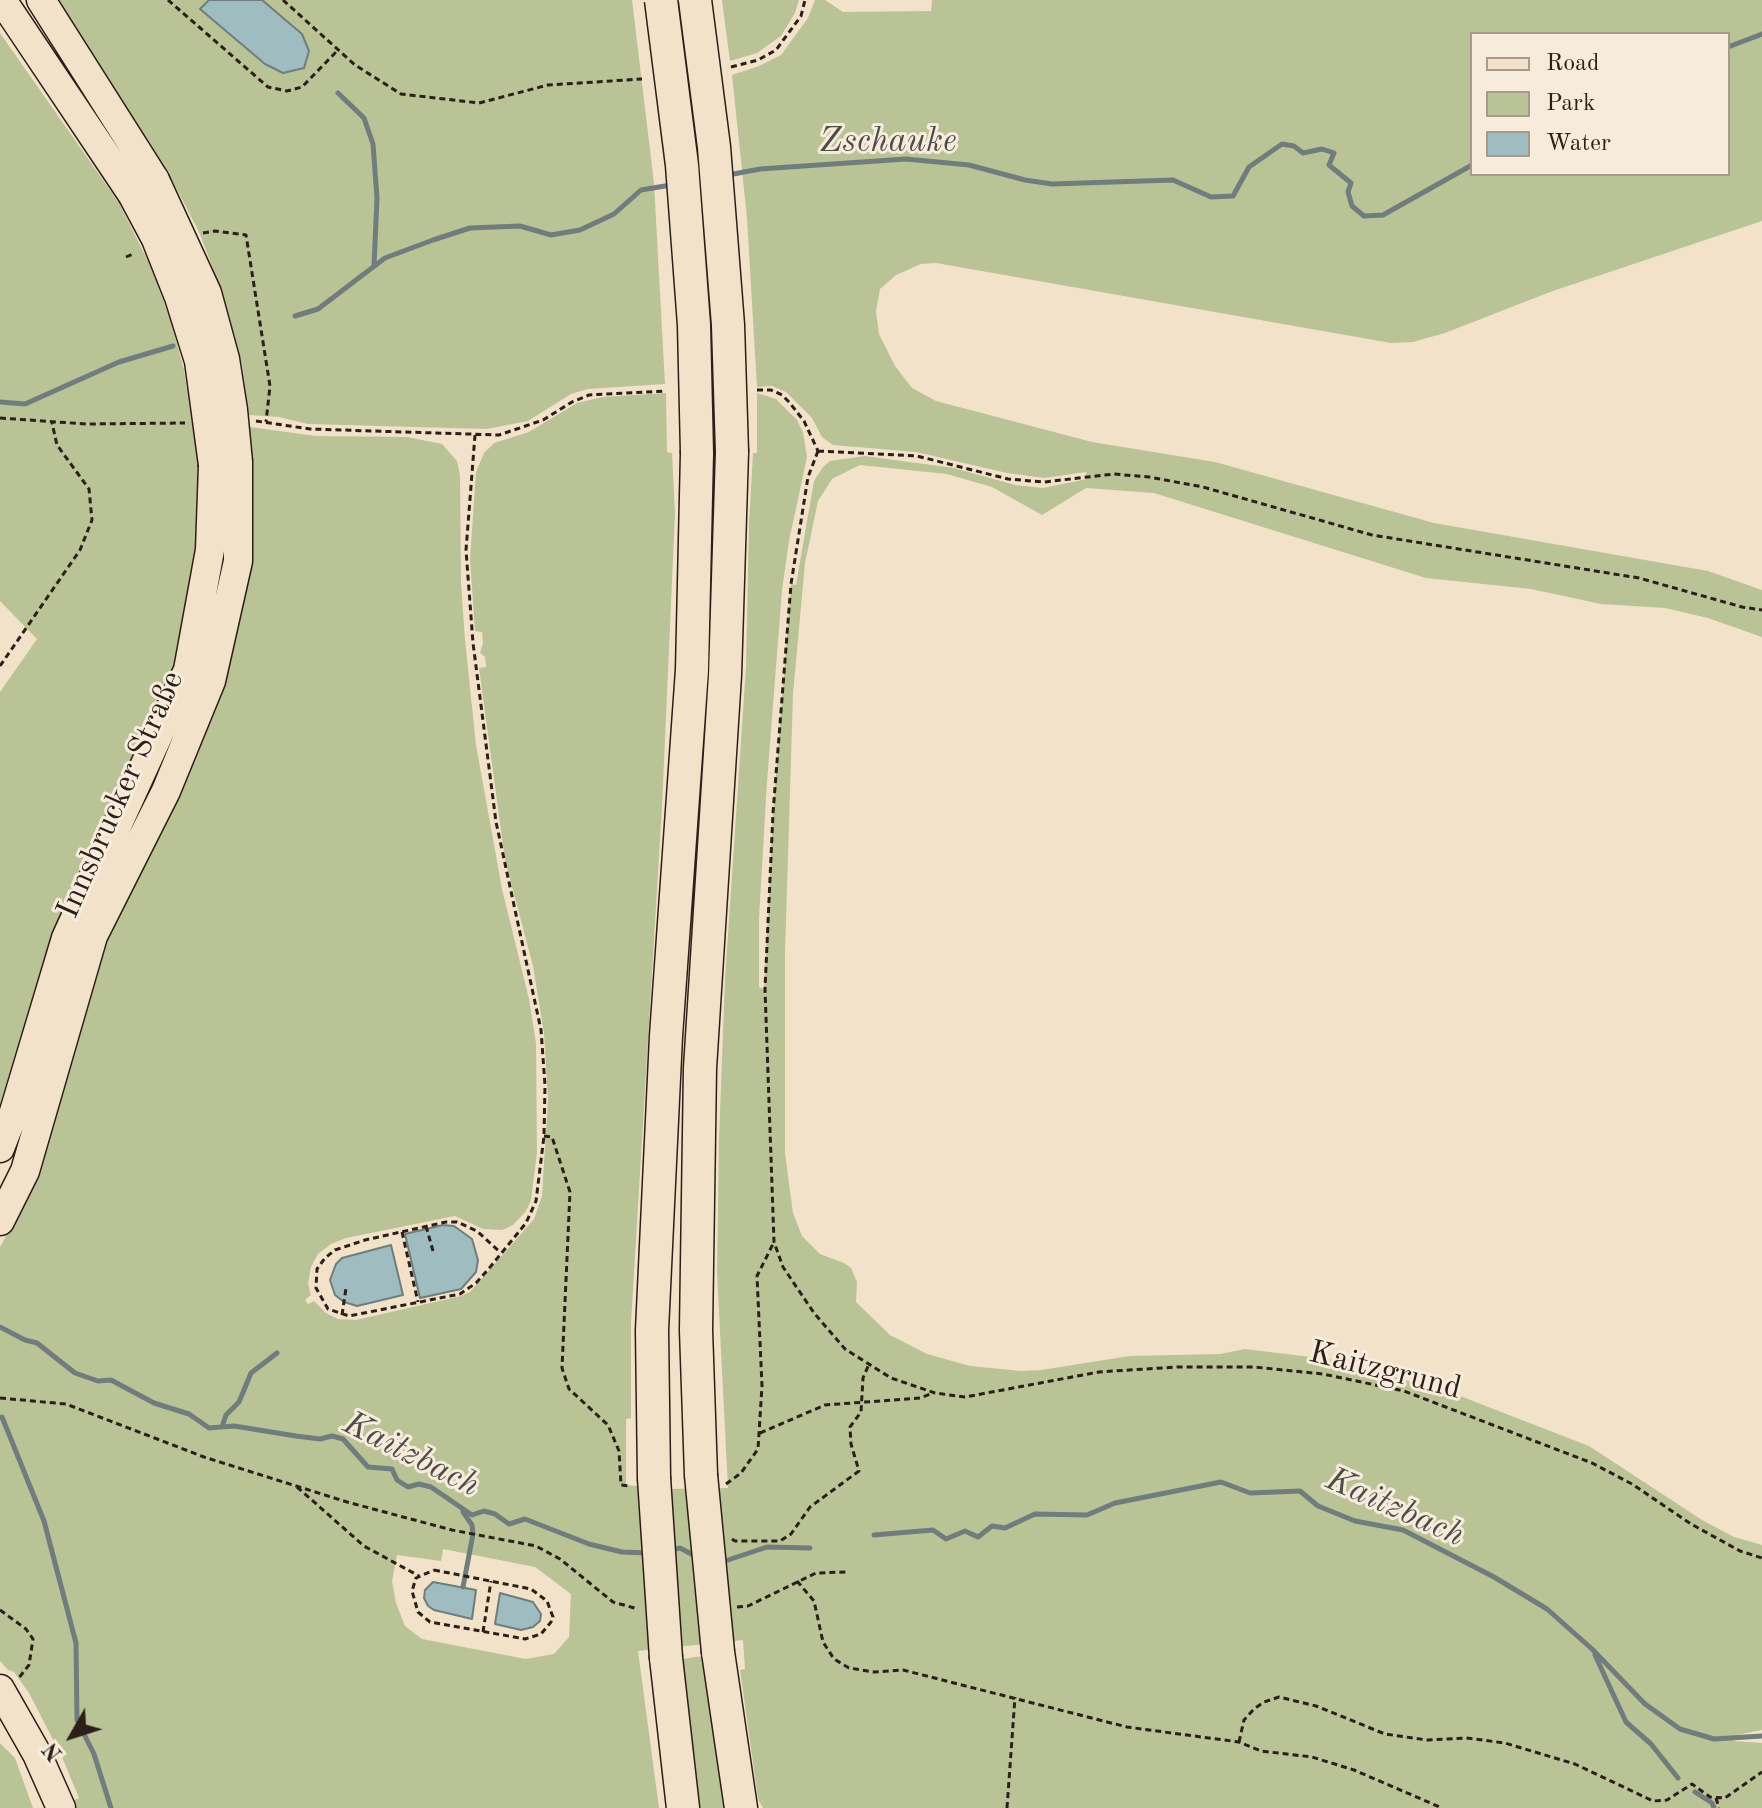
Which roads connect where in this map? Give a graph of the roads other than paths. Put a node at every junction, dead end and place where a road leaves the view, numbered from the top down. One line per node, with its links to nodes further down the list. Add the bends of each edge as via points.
1 (2, 0): 5 (main road, Innsbrucker Straße)
2 (41, 0): 5 (main road, Innsbrucker Straße)
3 (661, 0): 11 (highway, bridge, via 682,165 697,453 692,670 652,1330 654,1478)
4 (695, 0): 12 (highway, bridge, via 714,147 732,452 725,675 700,1068 696,1330 718,1652)
5 (144, 187): 6 (main road, Innsbrucker Straße, bridge)
6 (225, 463): 7 (main road, Innsbrucker Straße, via 188,670 66,938); 8 (main road, Innsbrucker Straße, via 238,561 211,681 166,791 93,936 25,1171)
7 (0, 1148)
8 (0, 1221)
9 (0, 1689): 10 (main road)
10 (61, 1808)
11 (683, 1808)
12 (741, 1808)

